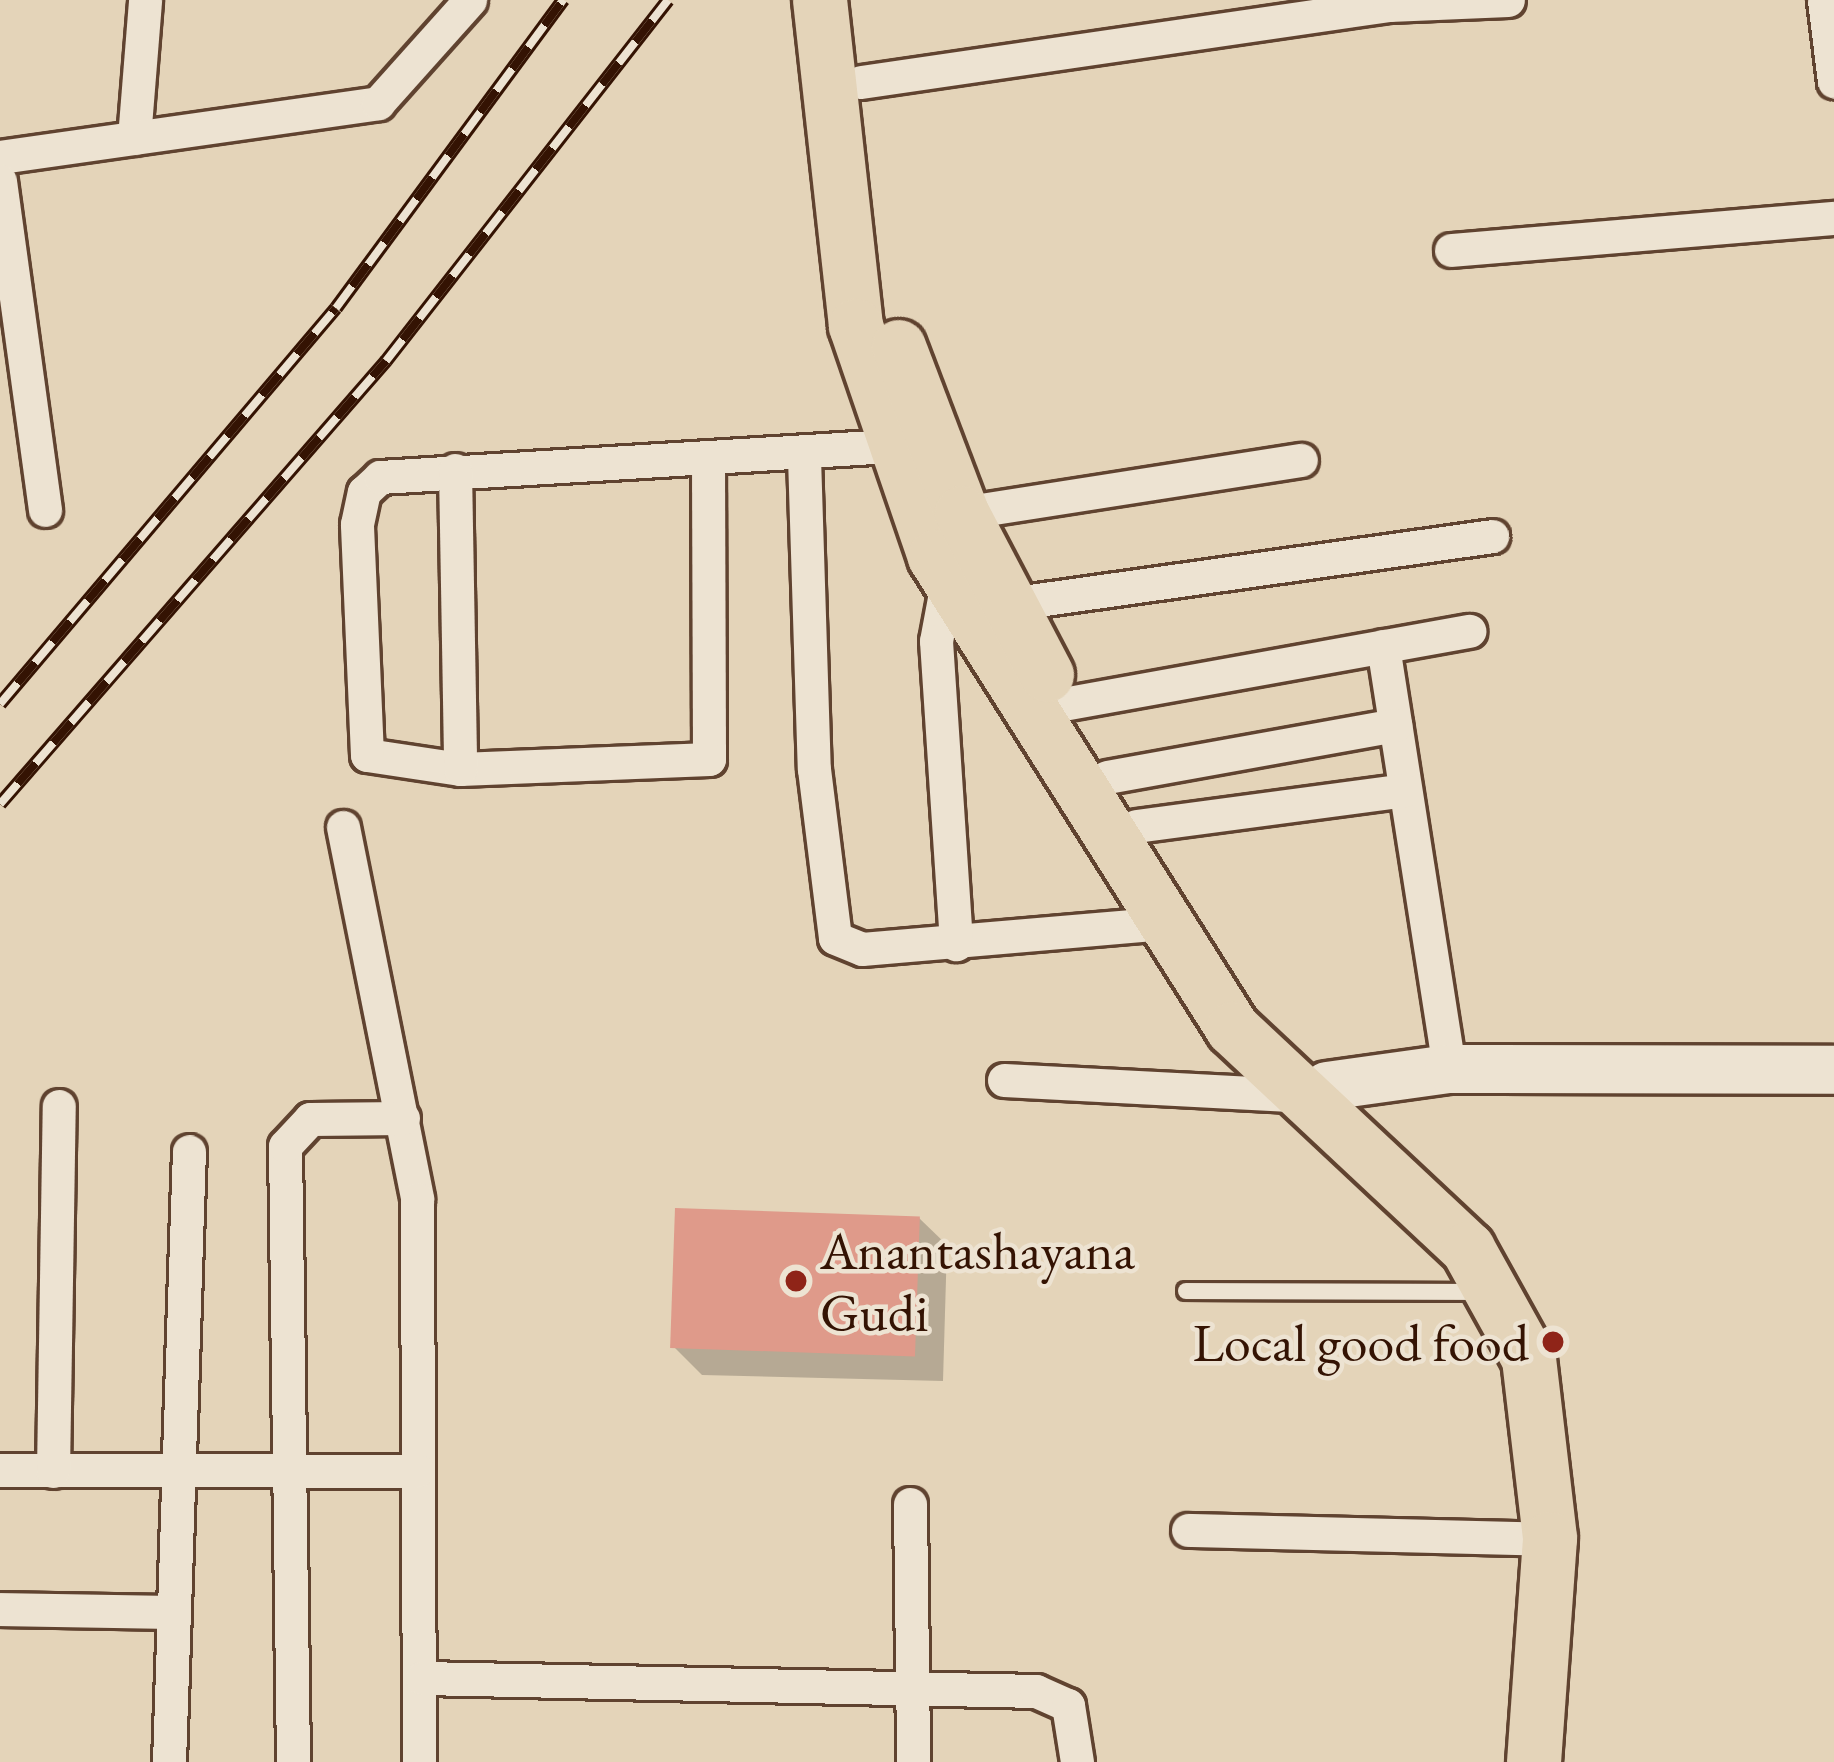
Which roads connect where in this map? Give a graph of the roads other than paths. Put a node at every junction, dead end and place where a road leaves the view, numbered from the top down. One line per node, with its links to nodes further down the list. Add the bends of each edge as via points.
1 (146, 0): 9 (street)
2 (470, 0): 9 (street, via 378,103)
3 (820, 0): 14 (main road, via 856,326)
4 (855, 0): 8 (main road)
5 (1508, 0): 8 (street, via 1389,5)
6 (1824, 0): 7 (street)
7 (1834, 81)
8 (861, 82): 20 (main road, via 900,354)
9 (134, 138): 10 (street)
10 (0, 157)
11 (0, 181): 19 (street)
12 (1834, 218): 13 (street)
13 (1451, 250)
14 (890, 446): 15 (street); 22 (main road)
15 (804, 457): 17 (street); 34 (street, via 829,926 846,947)
16 (1301, 460): 20 (street)
17 (708, 465): 18 (street); 28 (street, via 709,759)
18 (455, 470): 28 (street); 28 (street, via 380,477 364,492 358,594 367,755)
19 (45, 510)
20 (962, 513): 23 (main road)
21 (1492, 536): 23 (street)
22 (948, 577): 33 (main road); 34 (street, via 936,640)
23 (1009, 604): 26 (main road)
24 (1468, 632): 25 (street)
25 (1383, 646): 26 (street); 27 (street)
26 (1063, 704): 29 (main road)
27 (1395, 725): 29 (street); 30 (street)
28 (460, 769)
29 (1107, 777): 32 (main road)
30 (1405, 790): 32 (street); 35 (street)
31 (343, 826): 40 (street)
32 (1136, 826): 38 (main road)
33 (1167, 923): 34 (street); 38 (main road, via 1233,1029)
34 (956, 944)
35 (1449, 1069): 36 (street); 38 (street)
36 (1834, 1070)
37 (1004, 1080): 38 (street)
38 (1311, 1090): 43 (main road); 62 (main road, via 1476,1219 1525,1284 1574,1406 1585,1543)
39 (59, 1106): 46 (street)
40 (404, 1118): 45 (street, via 417,1199); 48 (street, via 310,1118 285,1146)
41 (189, 1151): 47 (street)
42 (1186, 1291): 43 (lane)
43 (1500, 1292): 51 (main road, via 1529,1359)
44 (0, 1470): 46 (street)
45 (417, 1471): 48 (street); 54 (street)
46 (52, 1472): 47 (street)
47 (174, 1474): 48 (street); 53 (street)
48 (295, 1476): 57 (street)
49 (910, 1504): 55 (street)
50 (1188, 1530): 51 (street)
51 (1550, 1539): 61 (main road)
52 (0, 1609): 53 (street)
53 (170, 1612): 56 (street)
54 (422, 1678): 55 (street); 58 (street)
55 (912, 1693): 59 (street); 60 (street, via 1052,1695 1067,1706)
56 (169, 1762)
57 (293, 1762)
58 (419, 1762)
59 (913, 1762)
60 (1077, 1762)
61 (1534, 1762)
62 (1568, 1762)

